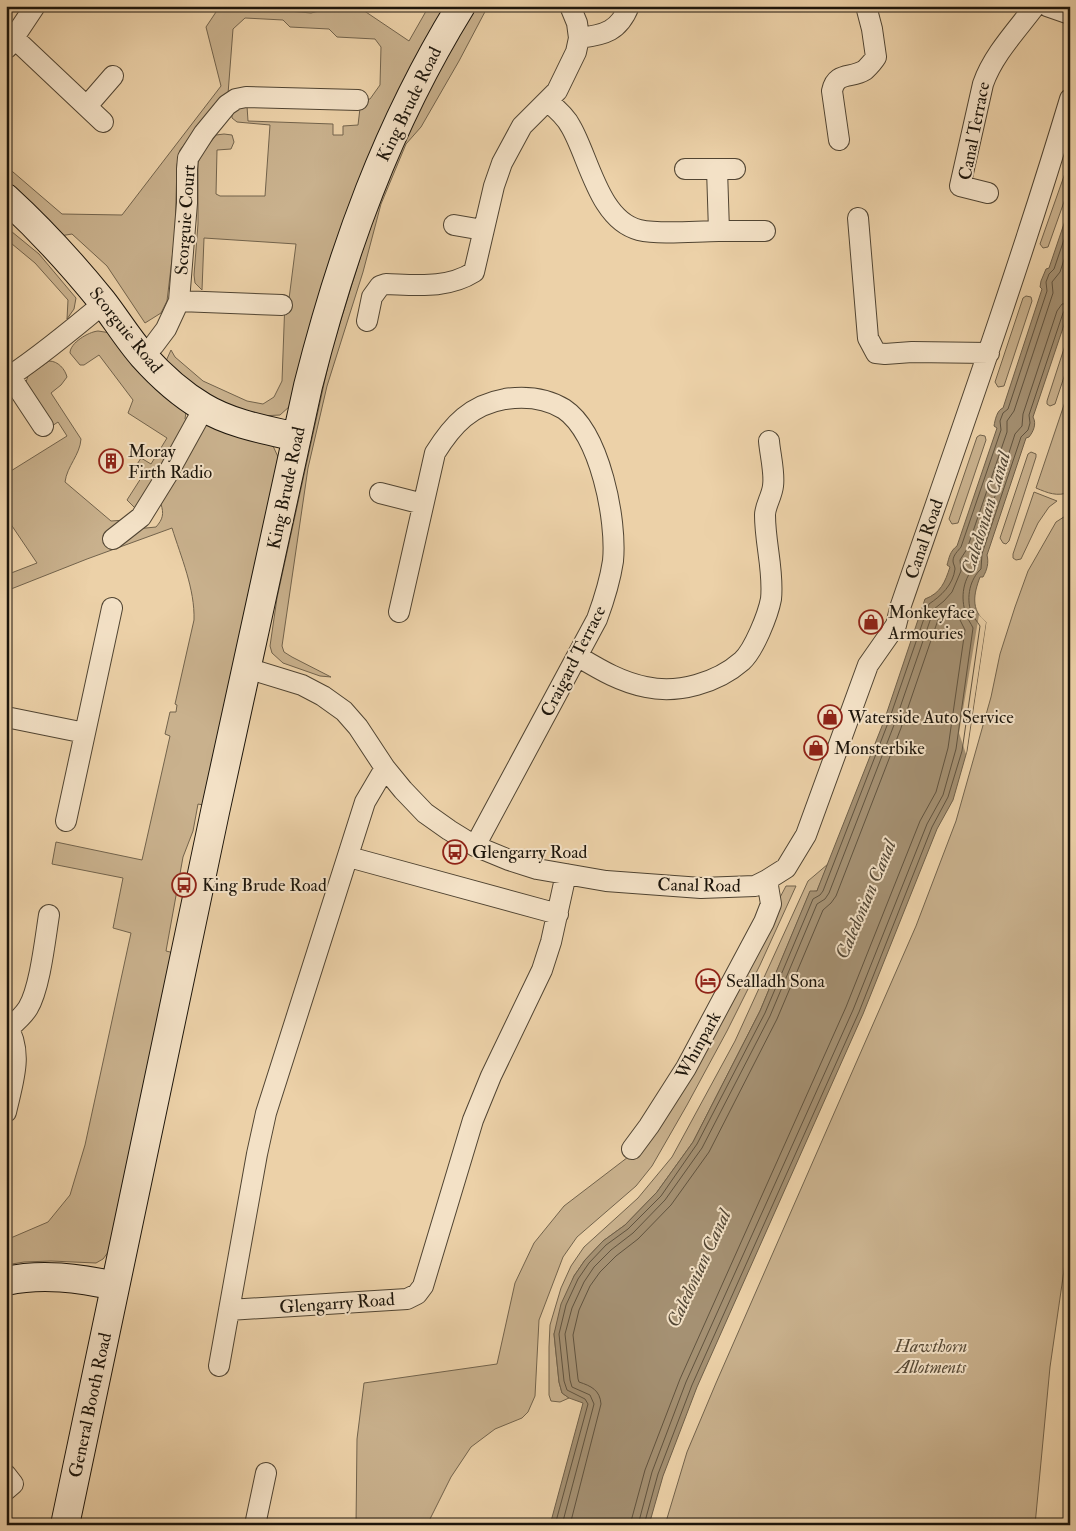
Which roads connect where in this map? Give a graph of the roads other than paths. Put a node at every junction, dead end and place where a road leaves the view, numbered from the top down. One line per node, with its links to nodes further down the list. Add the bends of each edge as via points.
1 (35, 6): 10 (street)
2 (461, 6): 35 (street, King Brude Road, via 414,88 362,208 320,338)
3 (570, 6): 9 (street)
4 (629, 6): 9 (street, via 614,30)
5 (866, 6): 17 (street, via 876,57 864,70 837,79 834,84 832,91)
6 (1035, 6): 19 (street, Canal Terrace, via 987,71 983,84 960,186)
7 (1047, 6): 8 (street)
8 (1070, 14)
9 (579, 38): 14 (street, via 564,79)
10 (10, 44): 15 (street)
11 (113, 76): 15 (street)
12 (1070, 99): 30 (street, Canal Road)
13 (358, 100): 26 (street, Scorguie Court, via 246,97 227,105 188,158)
14 (548, 102): 23 (street, via 522,126 513,141 494,186); 24 (street, via 572,127 606,204 627,225 640,230)
15 (87, 106): 16 (street)
16 (103, 122)
17 (839, 140)
18 (685, 169): 24 (street, via 726,169)
19 (988, 193)
20 (6, 198): 27 (street, Scorguie Road, via 69,260)
21 (858, 218): 30 (street, via 868,338 876,353)
22 (454, 225): 23 (street)
23 (483, 230): 29 (street, via 474,272 433,286 380,286 372,297)
24 (719, 231): 25 (street)
25 (765, 231)
26 (179, 301): 28 (street, Scorguie Court); 31 (street, Scorguie Court, via 166,329)
27 (104, 303): 31 (street, Scorguie Road); 32 (street, via 54,346)
28 (282, 305)
29 (367, 321)
30 (989, 353): 51 (street, Canal Road, via 896,625 868,665 806,835 786,868)
31 (142, 356): 33 (street, Scorguie Road, via 172,385)
32 (8, 374): 34 (street)
33 (204, 408): 35 (street, Scorguie Road, via 235,421); 39 (street, via 141,517)
34 (43, 426)
35 (297, 436): 43 (street, King Brude Road)
36 (769, 441): 42 (street, via 774,486 765,514 771,571 770,600 765,621 744,660 724,674 698,684 671,689 628,682)
37 (380, 493): 38 (street)
38 (423, 504): 41 (street, Craigard Terrace); 42 (street, Craigard Terrace, via 436,453 447,434 467,414 493,401 518,397 544,399 565,410 581,426 597,457 614,532 608,590)
39 (113, 539)
40 (112, 608): 45 (street)
41 (399, 612)
42 (577, 656): 48 (street, Craigard Terrace)
43 (247, 668): 46 (street, Canal Road, via 302,685 344,711); 58 (street, King Brude Road)
44 (6, 717): 45 (street)
45 (85, 733): 47 (street)
46 (385, 768): 48 (street, Canal Road, via 425,813); 49 (street, via 366,802)
47 (66, 821)
48 (475, 846): 50 (street, Canal Road, via 537,869)
49 (349, 857): 52 (street); 59 (street, via 266,1113)
50 (566, 874): 51 (street, Canal Road, via 606,881 701,888 755,886); 52 (street, Glengarry Road)
51 (767, 880): 56 (street, Whinpark, via 770,904 764,922 686,1068)
52 (558, 914): 59 (street, Glengarry Road, via 542,970 473,1120 428,1273 417,1294 407,1299)
53 (49, 915): 54 (street, via 35,992 18,1020)
54 (8, 1026): 55 (street, via 14,1036 17,1057)
55 (6, 1112)
56 (632, 1148)
57 (6, 1281): 58 (street, via 50,1277 86,1279)
58 (115, 1286): 64 (street, General Booth Road)
59 (229, 1310): 60 (street)
60 (219, 1366)
61 (266, 1473): 65 (street)
62 (6, 1475): 63 (street, via 13,1484)
63 (6, 1490)
64 (65, 1525)
65 (255, 1525)

